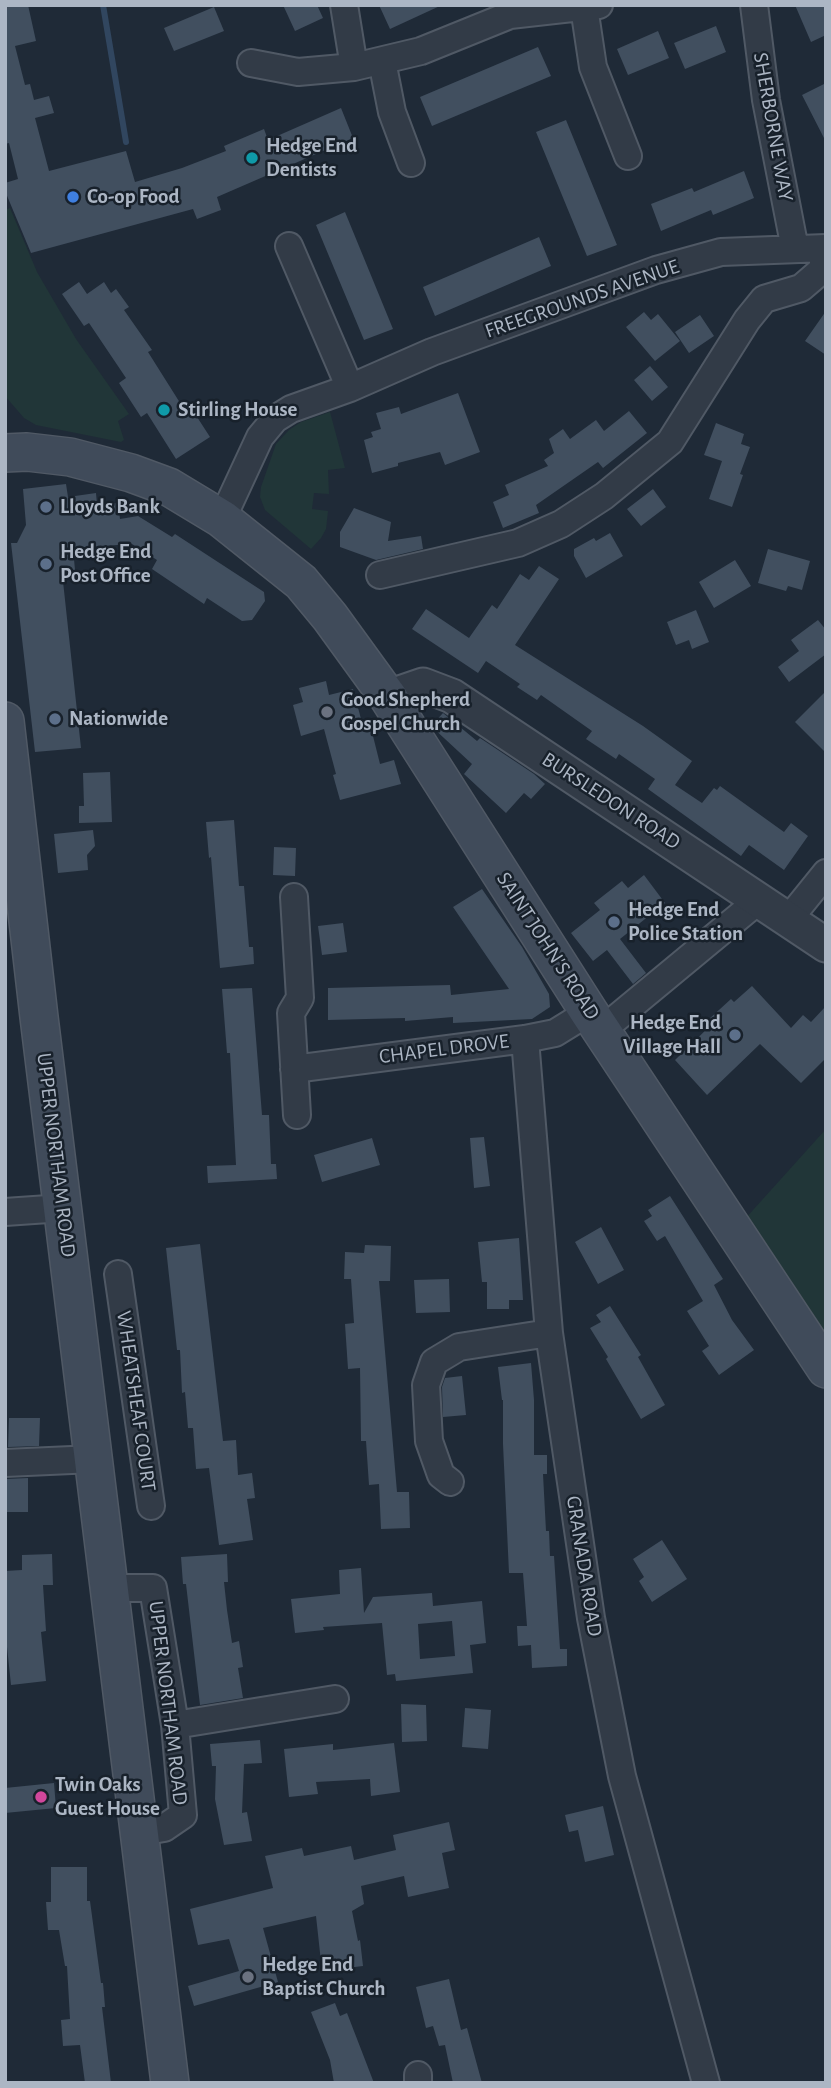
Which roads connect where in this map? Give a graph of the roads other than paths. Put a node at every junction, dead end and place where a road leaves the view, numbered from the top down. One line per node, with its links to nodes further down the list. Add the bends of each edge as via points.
1 (344, 5): 6 (street)
2 (754, 5): 10 (street, SHERBORNE WAY, via 766,100)
3 (592, 6): 4 (street, via 510,15 421,51); 7 (street, via 593,67)
4 (382, 61): 6 (street); 8 (street, via 392,112)
5 (251, 63): 6 (street, via 298,72)
6 (354, 67)
7 (628, 156)
8 (411, 163)
9 (289, 246): 12 (street)
10 (795, 249): 11 (street, FREEGROUNDS AVENUE); 12 (street, FREEGROUNDS AVENUE, via 721,253 656,270 432,352)
11 (824, 260): 15 (street, via 802,288 764,299 670,442 604,496 561,524 518,543)
12 (350, 388): 14 (street, FREEGROUNDS AVENUE, via 290,409 275,419 260,437)
13 (5, 453): 14 (main road, SAINT JOHN'S ROAD, via 70,457 131,473 169,487)
14 (222, 519): 16 (main road, SAINT JOHN'S ROAD, via 301,582)
15 (380, 575)
16 (388, 697): 19 (street, BURSLEDON ROAD, via 423,685 452,696); 23 (main road, SAINT JOHN'S ROAD)
17 (5, 721): 27 (main road, UPPER NORTHAM ROAD)
18 (826, 873): 21 (street)
19 (759, 900): 21 (street, BURSLEDON ROAD); 23 (street, CHAPEL DROVE)
20 (289, 915): 25 (street, via 300,998 291,1013)
21 (788, 920): 22 (street, BURSLEDON ROAD)
22 (826, 945)
23 (595, 1021): 24 (street, CHAPEL DROVE); 31 (main road, SAINT JOHN'S ROAD)
24 (525, 1039): 25 (street, CHAPEL DROVE); 30 (street, GRANADA ROAD)
25 (294, 1069): 26 (street)
26 (297, 1115)
27 (63, 1208): 28 (street); 29 (main road, UPPER NORTHAM ROAD)
28 (5, 1212)
29 (75, 1302): 32 (main road, UPPER NORTHAM ROAD); 35 (street, WHEATSHEAF COURT, via 119,1285)
30 (549, 1333): 34 (street, via 459,1347 434,1362 426,1385 429,1441); 41 (street, GRANADA ROAD, via 591,1618 622,1776)
31 (826, 1369)
32 (94, 1459): 33 (street); 36 (main road, UPPER NORTHAM ROAD)
33 (5, 1463)
34 (443, 1480)
35 (151, 1506)
36 (110, 1588): 38 (street, UPPER NORTHAM ROAD, via 153,1588); 39 (main road, UPPER NORTHAM ROAD)
37 (321, 1693): 38 (street)
38 (176, 1725): 39 (street, UPPER NORTHAM ROAD, via 183,1815 164,1828)
39 (140, 1832): 40 (main road, UPPER NORTHAM ROAD)
40 (170, 2083)
41 (706, 2083)

